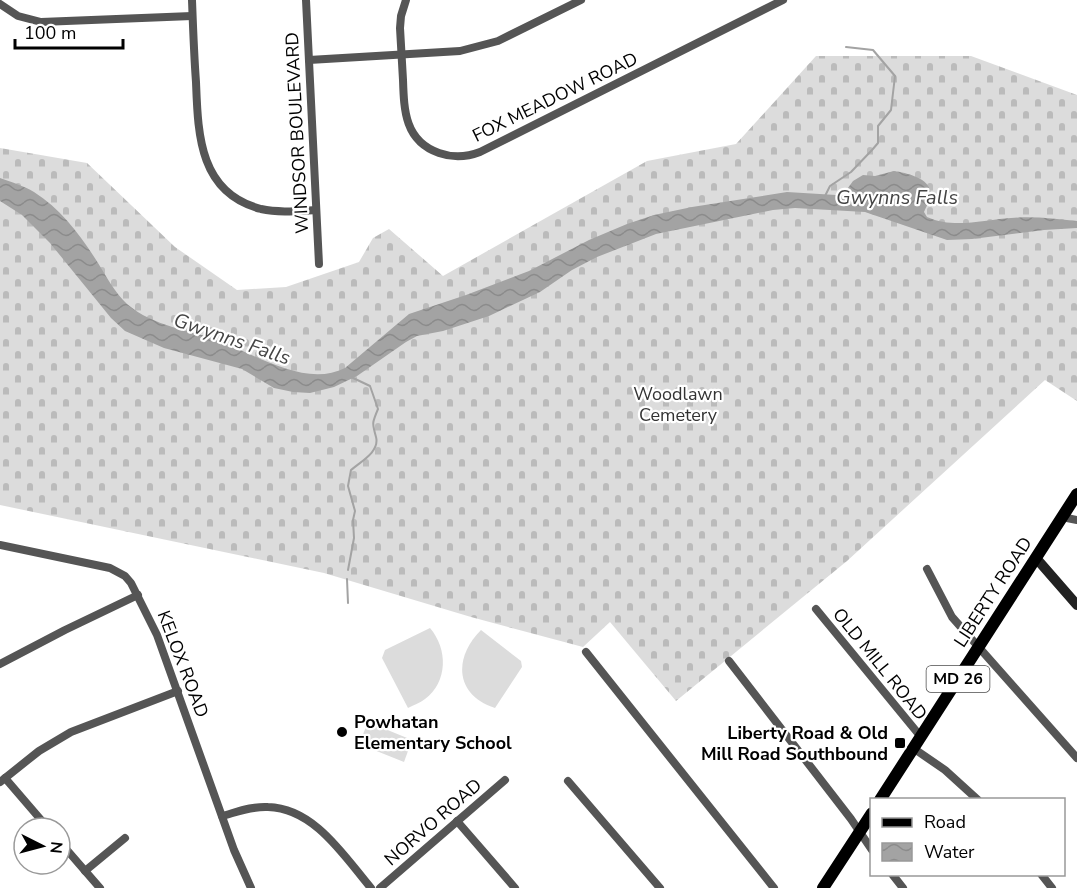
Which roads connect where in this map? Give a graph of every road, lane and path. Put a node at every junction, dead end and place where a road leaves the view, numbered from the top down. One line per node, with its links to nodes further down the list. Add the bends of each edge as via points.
1 (192, 0): 7 (street)
2 (306, 0): 9 (street, WINDSOR BOULEVARD)
3 (406, 0): 8 (street, FOX MEADOW ROAD, via 401,16)
4 (581, 0): 8 (street, via 489,44)
5 (783, 0): 8 (street, FOX MEADOW ROAD, via 480,152 464,156 433,151 413,134 404,107)
6 (0, 4): 7 (street, via 18,16 40,22)
7 (192, 16): 10 (street, via 198,128 207,164 224,187 249,205 274,211)
8 (402, 56): 9 (street)
9 (309, 60): 10 (street, WINDSOR BOULEVARD)
10 (316, 210): 11 (street, WINDSOR BOULEVARD)
11 (319, 264)
12 (1077, 494): 13 (main road, LIBERTY ROAD / MD 26)
13 (1062, 517): 14 (street); 16 (main road, LIBERTY ROAD / MD 26)
14 (1077, 520)
15 (0, 545): 18 (street, KELOX ROAD, via 110,567 124,576)
16 (1036, 558): 19 (main road); 21 (main road, LIBERTY ROAD / MD 26)
17 (927, 569): 21 (street, via 947,609)
18 (138, 595): 24 (street); 25 (street, KELOX ROAD)
19 (1077, 605)
20 (816, 609): 26 (street, OLD MILL ROAD)
21 (979, 646): 26 (main road, LIBERTY ROAD / MD 26); 28 (street)
22 (586, 652): 51 (street)
23 (729, 661): 38 (street)
24 (1, 663)
25 (178, 691): 29 (street, via 72,732); 35 (street, KELOX ROAD)
26 (921, 737): 27 (main road, LIBERTY ROAD / MD 26)
27 (913, 748): 32 (main road, LIBERTY ROAD / MD 26); 33 (street)
28 (1077, 758)
29 (2, 780): 34 (street)
30 (505, 780): 37 (street, NORVO ROAD)
31 (568, 781): 50 (street)
32 (881, 798)
33 (976, 798)
34 (36, 816)
35 (222, 816): 45 (street, KELOX ROAD); 47 (street, via 257,807 293,812 327,837)
36 (870, 816): 38 (main road)
37 (457, 821): 48 (street, NORVO ROAD); 49 (street)
38 (859, 832): 40 (street); 52 (main road)
39 (125, 838): 42 (street)
40 (870, 847)
41 (72, 856): 42 (street)
42 (85, 871): 46 (street)
43 (894, 876): 53 (street)
44 (1043, 876): 54 (street)
45 (247, 887)
46 (100, 888)
47 (371, 888)
48 (380, 888)
49 (515, 888)
50 (660, 888)
51 (774, 888)
52 (823, 888)
53 (903, 888)
54 (1052, 888)

